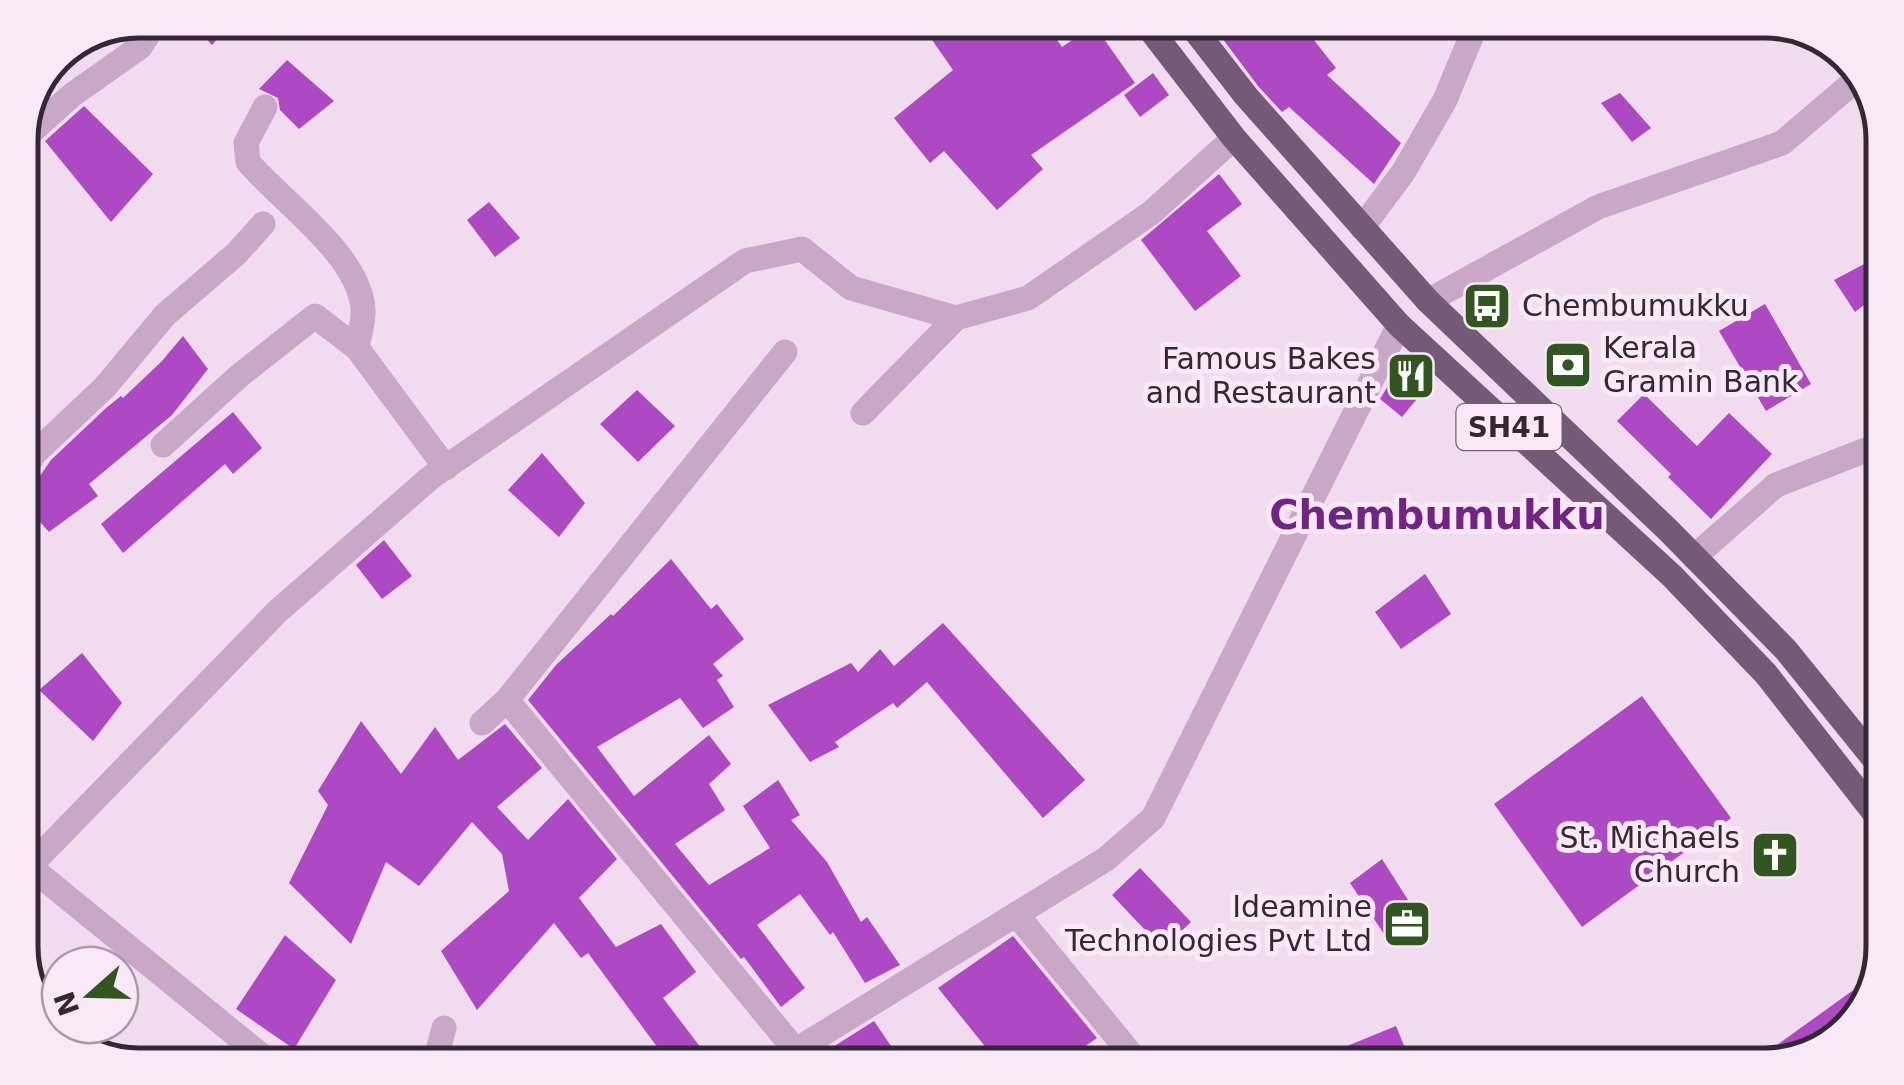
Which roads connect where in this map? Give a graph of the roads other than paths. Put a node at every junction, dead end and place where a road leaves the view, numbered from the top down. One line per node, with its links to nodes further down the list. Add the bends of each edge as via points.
1 (146, 38): 9 (street)
2 (1157, 38): 7 (main road, SH41)
3 (1201, 38): 5 (main road)
4 (1470, 38): 12 (street, via 1404,171)
5 (1228, 74): 7 (main road); 12 (main road)
6 (1851, 84): 13 (street, via 1782,142 1598,206)
7 (1202, 97): 10 (main road, SH41)
8 (266, 107): 16 (street, via 246,143 248,162 348,269 364,312)
9 (39, 125)
10 (1234, 138): 14 (street, via 1151,213 1028,298); 15 (main road, SH41)
11 (263, 224): 21 (street, via 165,315 105,387)
12 (1362, 228): 13 (main road)
13 (1428, 301): 23 (main road)
14 (956, 318): 18 (street); 22 (street, via 851,288 802,249 745,261)
15 (1399, 325): 27 (main road, SH41, via 1672,576 1766,674); 30 (street, via 1153,818 1106,859)
16 (356, 348): 19 (street, via 315,316); 22 (street)
17 (785, 352): 24 (street)
18 (862, 413)
19 (163, 445)
20 (1866, 449): 23 (street, via 1776,486)
21 (38, 450)
22 (446, 468): 28 (street, via 278,612)
23 (1694, 557): 26 (main road, via 1786,650)
24 (507, 700): 25 (street); 34 (street)
25 (482, 723)
26 (1866, 749)
27 (1866, 802)
28 (38, 858)
29 (38, 875): 32 (street)
30 (1016, 914): 35 (street); 36 (street)
31 (444, 1028): 33 (street)
32 (243, 1048)
33 (439, 1048)
34 (794, 1048)
35 (799, 1048)
36 (1126, 1048)

